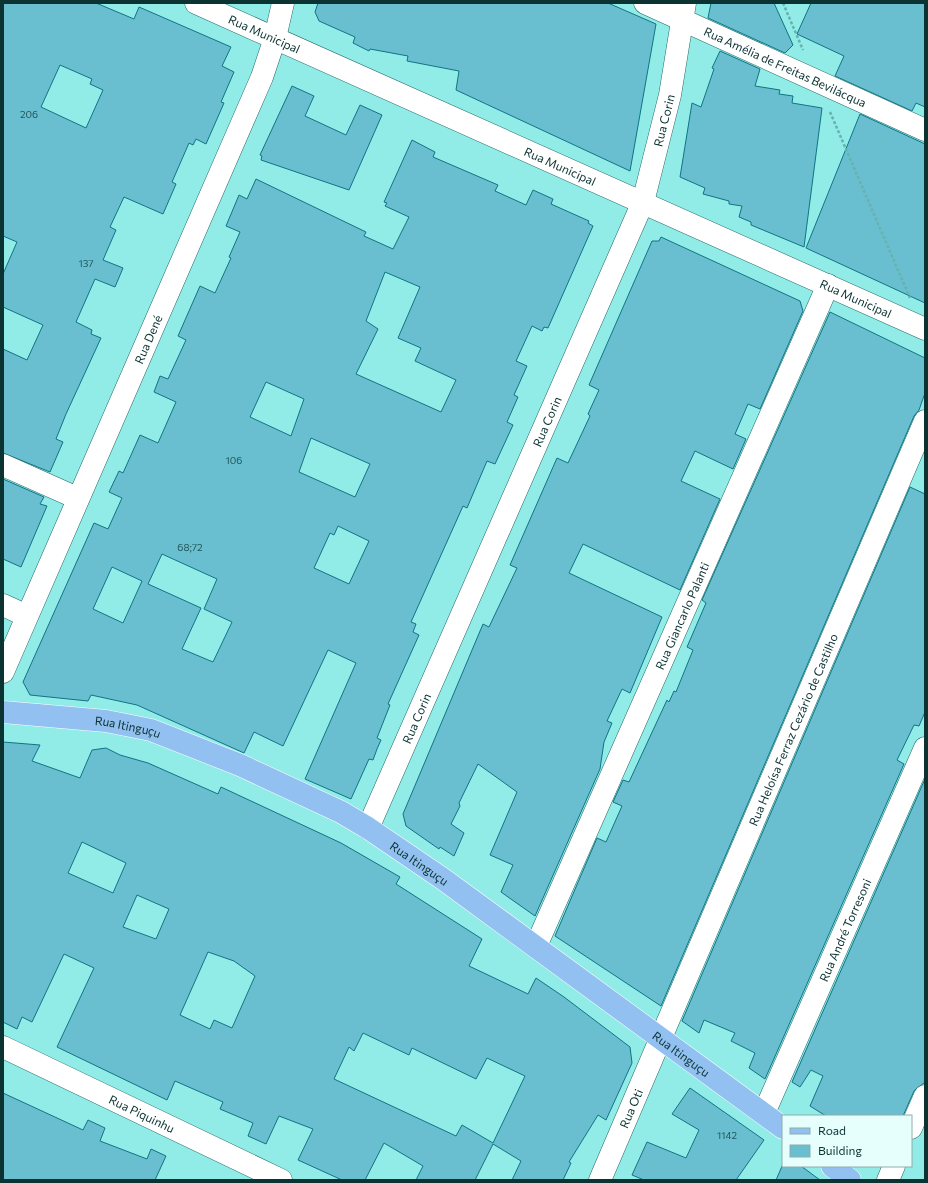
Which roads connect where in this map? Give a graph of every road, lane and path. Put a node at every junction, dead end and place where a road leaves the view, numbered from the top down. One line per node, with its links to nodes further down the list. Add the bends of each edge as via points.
1 (196, 3): 6 (street, Rua Municipal)
2 (283, 3): 6 (street, Rua Dené)
3 (645, 3): 5 (street, Rua Amélia de Freitas Bevilácqua)
4 (783, 3): 7 (path)
5 (683, 12): 7 (street, Rua Amélia de Freitas Bevilácqua); 9 (street, Rua Corin, via 668,107)
6 (275, 38): 9 (street, Rua Municipal); 15 (street, Rua Dené, via 262,76)
7 (816, 82): 8 (street, Rua Amélia de Freitas Bevilácqua); 11 (path)
8 (925, 130)
9 (643, 202): 10 (street, Rua Municipal); 21 (street, Rua Corin)
10 (828, 285): 12 (street, Rua Municipal); 22 (street, Rua Giancarlo Palanti)
11 (911, 301)
12 (925, 329)
13 (925, 421): 23 (street, Rua Heloísa Ferraz Cezário de Castilho)
14 (3, 465): 15 (street)
15 (77, 498): 17 (street, Rua Dené)
16 (3, 605): 17 (street)
17 (27, 616): 18 (street, Rua Dené)
18 (4, 665)
19 (3, 712): 21 (main road, Rua Itinguçu, via 106,722 151,730 262,775 341,812)
20 (925, 748): 26 (street, Rua André Torresoni)
21 (368, 828): 22 (main road, Rua Itinguçu)
22 (536, 946): 23 (main road, Rua Itinguçu)
23 (661, 1038): 26 (main road, Rua Itinguçu); 33 (street, Rua Oti)
24 (3, 1047): 31 (street, Rua Piquinhu)
25 (925, 1096): 27 (street)
26 (764, 1113): 28 (main road, Rua Itinguçu)
27 (912, 1126)
28 (782, 1127)
29 (833, 1167): 34 (main road)
30 (894, 1167): 35 (street)
31 (257, 1175): 32 (street, Rua Piquinhu)
32 (280, 1180)
33 (600, 1180)
34 (850, 1180)
35 (888, 1180)

